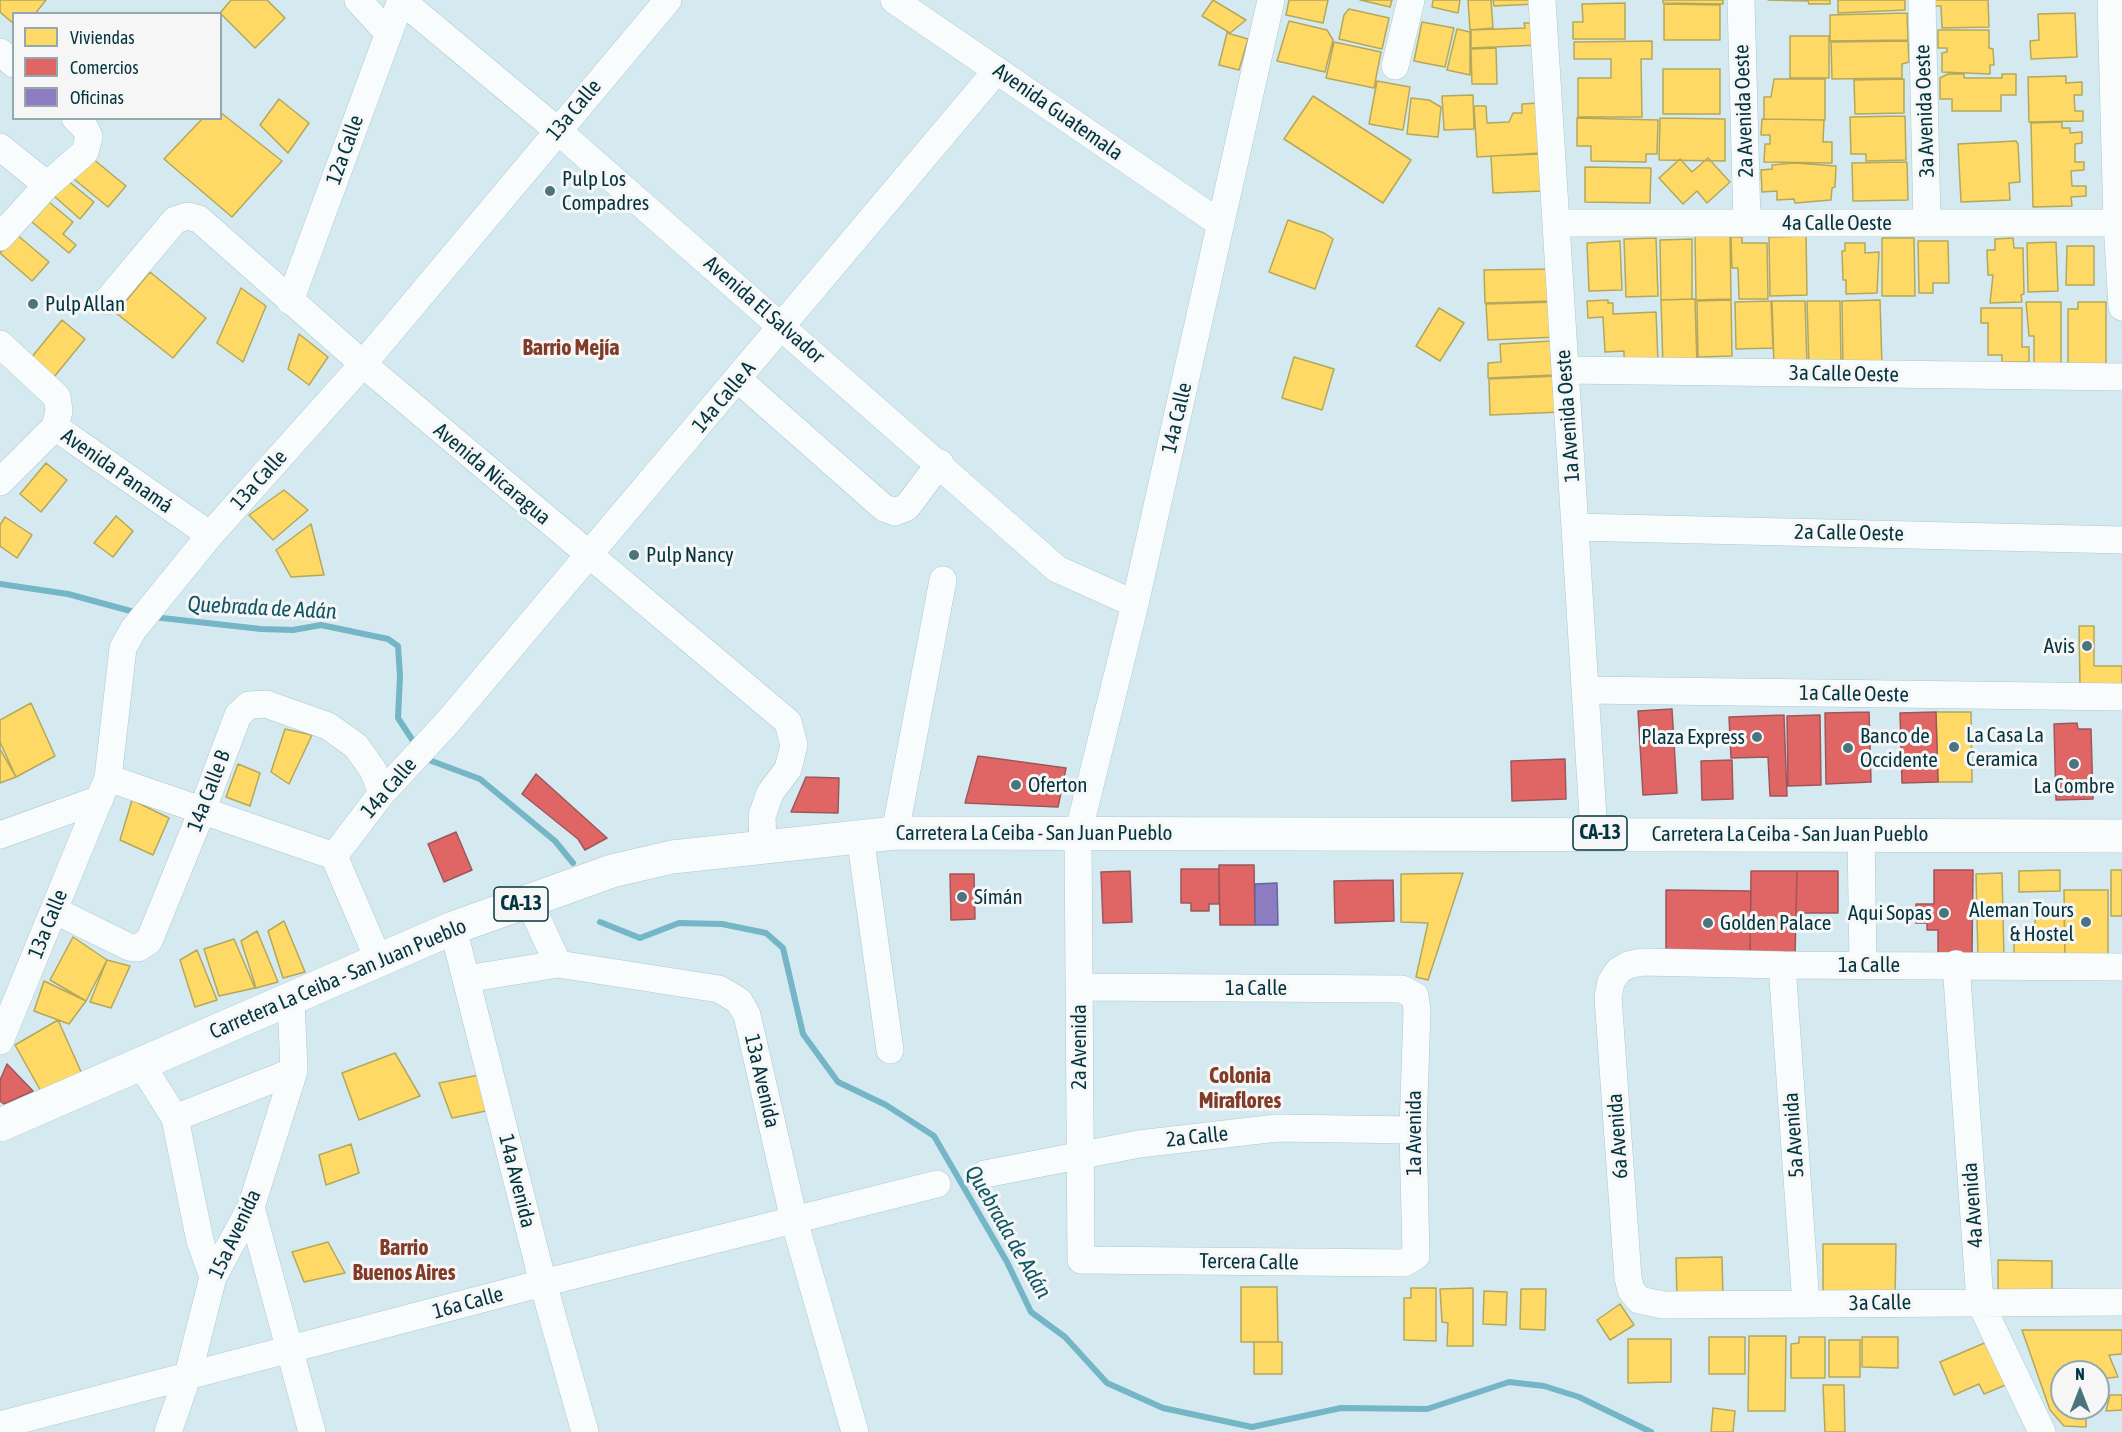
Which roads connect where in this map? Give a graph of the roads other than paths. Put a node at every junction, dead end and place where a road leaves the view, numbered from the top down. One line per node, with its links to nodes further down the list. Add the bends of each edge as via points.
1 (358, 0): 11 (street)
2 (401, 0): 11 (street, 12a Calle); 17 (street, Avenida El Salvador)
3 (668, 0): 17 (street, 13a Calle)
4 (894, 0): 15 (street, Avenida Guatemala)
5 (1271, 0): 24 (street, 14a Calle)
6 (1411, 0): 14 (street)
7 (1542, 0): 20 (street, 1a Avenida Oeste)
8 (1741, 0): 21 (street, 2a Avenida Oeste)
9 (1922, 0): 22 (street, 3a Avenida Oeste)
10 (2111, 0): 23 (street)
11 (388, 33): 27 (street, 12a Calle)
12 (0, 52): 13 (street)
13 (12, 62)
14 (1395, 66)
15 (998, 70): 24 (street, Avenida Guatemala); 29 (street, 14a Calle A)
16 (80, 123): 19 (street, via 89,137 85,152)
17 (557, 130): 29 (street, Avenida El Salvador); 31 (street, 13a Calle)
18 (0, 147): 19 (street)
19 (47, 185): 25 (street)
20 (1556, 223): 21 (street, 4a Calle Oeste); 32 (street, 1a Avenida Oeste)
21 (1747, 223): 22 (street, 4a Calle Oeste)
22 (1928, 223): 23 (street, 4a Calle Oeste)
23 (2117, 223): 28 (street)
24 (1221, 224): 43 (street, 14a Calle)
25 (0, 237)
26 (107, 301): 27 (street, Avenida Nicaragua, via 175,220 188,216 199,219)
27 (290, 301): 31 (street, Avenida Nicaragua)
28 (2122, 307)
29 (783, 327): 34 (street, 14a Calle A); 36 (street, Avenida El Salvador)
30 (0, 344): 35 (street, Avenida Panamá, via 57,397)
31 (363, 364): 39 (street, 13a Calle); 41 (street, Avenida Nicaragua)
32 (1565, 370): 33 (street, 3a Calle Oeste); 38 (street, 1a Avenida Oeste)
33 (2122, 377)
34 (738, 380): 36 (street, via 884,508 895,512 907,507); 41 (street, 14a Calle A)
35 (55, 427): 37 (street); 39 (street, Avenida Panamá)
36 (940, 464): 43 (street, Avenida El Salvador, via 1057,569)
37 (0, 482)
38 (1575, 527): 40 (street, 2a Calle Oeste); 44 (street, 1a Avenida Oeste)
39 (210, 535): 47 (street, 13a Calle, via 123,648)
40 (2122, 540)
41 (589, 555): 46 (street, 14a Calle A); 57 (street, Avenida Nicaragua, via 788,722 794,745 788,769 770,793 762,816)
42 (943, 580): 50 (street)
43 (1135, 604): 52 (street, 14a Calle)
44 (1585, 690): 45 (street, 1a Calle Oeste); 51 (street, 1a Avenida Oeste)
45 (2122, 697)
46 (447, 723): 48 (street, 14a Calle)
47 (104, 788): 49 (street); 54 (street); 60 (street, 13a Calle)
48 (382, 793): 49 (street, 14a Calle B, via 373,770 356,746 328,726 266,704 249,705 238,715); 58 (street, 14a Calle)
49 (202, 811): 58 (street); 60 (street, 14a Calle B, via 149,941 138,948 129,947)
50 (895, 833): 52 (main road, Carretera La Ceiba - San Juan Pueblo / CA-13); 55 (main road, Carretera La Ceiba - San Juan Pueblo / CA-13)
51 (1594, 833): 52 (main road, Carretera La Ceiba - San Juan Pueblo / CA-13); 53 (main road, Carretera La Ceiba - San Juan Pueblo / CA-13)
52 (1078, 834): 70 (street, 2a Avenida)
53 (1861, 834): 56 (main road, Carretera La Ceiba - San Juan Pueblo / CA-13); 66 (street)
54 (0, 835)
55 (860, 836): 57 (main road, Carretera La Ceiba - San Juan Pueblo / CA-13); 74 (street)
56 (2122, 836)
57 (763, 846): 59 (main road, Carretera La Ceiba - San Juan Pueblo / CA-13, via 672,857 612,871)
58 (334, 856): 62 (street)
59 (529, 901): 61 (main road, Carretera La Ceiba - San Juan Pueblo / CA-13); 63 (street)
60 (54, 910): 73 (street, 13a Calle)
61 (453, 928): 62 (main road, Carretera La Ceiba - San Juan Pueblo / CA-13); 69 (street, 14a Avenida)
62 (379, 961): 71 (main road, Carretera La Ceiba - San Juan Pueblo / CA-13)
63 (558, 964): 69 (street, 13a Avenida); 84 (street, 13a Avenida, via 719,989 740,1001 747,1015)
64 (1956, 964): 66 (street, 1a Calle); 67 (street, 1a Calle); 90 (street, 4a Avenida)
65 (1782, 965): 66 (street, 1a Calle); 68 (street, 1a Calle, via 1642,962); 92 (street, 5a Avenida)
66 (1863, 965)
67 (2122, 967)
68 (1618, 971): 89 (street, 6a Avenida, via 1608,997 1628,1278)
69 (466, 979): 88 (street, 14a Avenida)
70 (1080, 987): 72 (street, 1a Calle, via 1402,988 1415,996); 80 (street, 2a Avenida)
71 (291, 999): 75 (main road, Carretera La Ceiba - San Juan Pueblo / CA-13); 76 (street, 15a Avenida)
72 (1417, 1011): 79 (street, 1a Avenida)
73 (0, 1041)
74 (890, 1050)
75 (141, 1064): 77 (street); 78 (main road, Carretera La Ceiba - San Juan Pueblo / CA-13)
76 (294, 1071): 77 (street); 83 (street, 15a Avenida)
77 (175, 1118): 87 (street, via 200,1241)
78 (0, 1125)
79 (1413, 1130): 80 (street, 2a Calle, via 1277,1128 1139,1143); 85 (street, 1a Avenida)
80 (1079, 1154): 81 (street, 2a Calle); 86 (street, 2a Avenida)
81 (985, 1174)
82 (937, 1184): 84 (street, 16a Calle)
83 (251, 1207): 87 (street, 15a Avenida); 93 (street)
84 (794, 1220): 88 (street, 16a Calle); 99 (street, 13a Avenida)
85 (1416, 1256): 86 (street, Tercera Calle, via 1404,1263)
86 (1081, 1260)
87 (213, 1277): 94 (street, 15a Avenida)
88 (543, 1282): 93 (street, 16a Calle); 98 (street, 14a Avenida)
89 (1639, 1300): 92 (street, 3a Calle, via 1663,1305)
90 (1980, 1302): 91 (street, 3a Calle); 92 (street, 3a Calle); 100 (street, 4a Avenida)
91 (2122, 1302)
92 (1806, 1304)
93 (290, 1350): 94 (street, 16a Calle); 97 (street)
94 (188, 1376): 95 (street, 16a Calle); 96 (street, 15a Avenida)
95 (0, 1425)
96 (168, 1432)
97 (312, 1432)
98 (585, 1432)
99 (855, 1432)
100 (2042, 1432)

